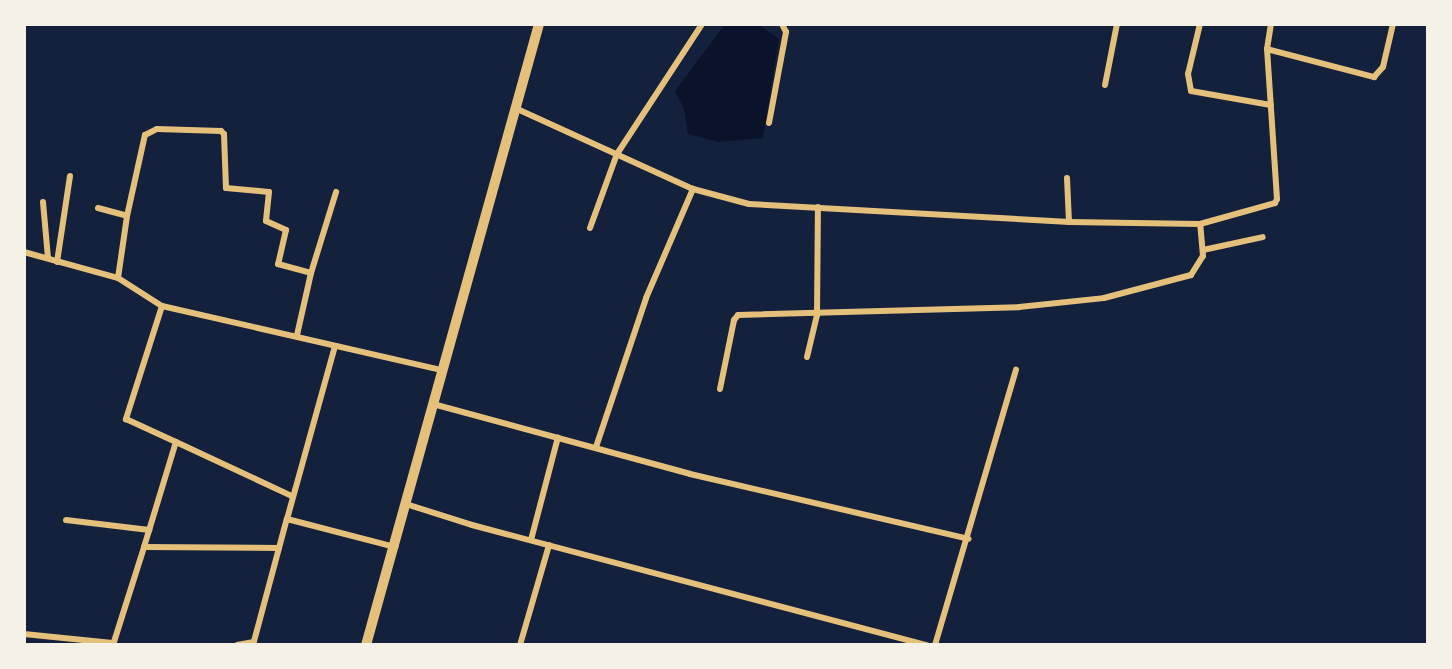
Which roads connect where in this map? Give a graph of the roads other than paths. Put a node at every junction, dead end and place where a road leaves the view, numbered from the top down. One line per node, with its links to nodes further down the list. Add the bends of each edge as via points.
1 (539, 24): 11 (highway)
2 (702, 24): 13 (street)
3 (782, 24): 12 (street, via 786,32)
4 (1117, 24): 9 (street)
5 (1200, 24): 10 (street, via 1188,74 1191,91)
6 (1271, 24): 8 (street)
7 (1393, 24): 8 (street, via 1383,67 1374,77)
8 (1267, 49): 10 (street)
9 (1105, 85)
10 (1271, 105): 23 (street, via 1275,203)
11 (515, 108): 13 (street); 37 (highway)
12 (769, 123)
13 (617, 154): 16 (street); 24 (street)
14 (70, 176): 29 (street)
15 (1067, 178): 22 (street)
16 (693, 189): 19 (street, via 749,204); 43 (street, via 646,298)
17 (336, 192): 30 (street)
18 (43, 202): 28 (street)
19 (818, 207): 22 (street); 33 (street)
20 (98, 208): 21 (street)
21 (127, 216): 30 (street, via 149,130 219,130 224,134 226,188 268,191 266,221 286,230 278,264); 31 (street)
22 (1069, 222): 23 (street)
23 (1200, 224): 26 (street)
24 (590, 228)
25 (1263, 237): 26 (street)
26 (1203, 250): 33 (street, via 1191,275 1104,298)
27 (25, 254): 28 (street)
28 (48, 258): 29 (street)
29 (57, 262): 31 (street)
30 (311, 273): 34 (street)
31 (118, 278): 32 (street)
32 (162, 306): 34 (street); 42 (street, via 126,419)
33 (817, 315): 36 (street); 39 (street, via 735,317)
34 (297, 335): 35 (street)
35 (335, 346): 37 (street); 44 (street)
36 (807, 357)
37 (442, 370): 40 (highway)
38 (1016, 370): 49 (street)
39 (720, 389)
40 (432, 403): 41 (street); 45 (highway)
41 (558, 437): 43 (street); 50 (street)
42 (176, 442): 44 (street); 48 (street)
43 (596, 447): 49 (street)
44 (292, 496): 46 (street)
45 (406, 504): 50 (street); 53 (highway)
46 (287, 519): 53 (street); 54 (street)
47 (66, 520): 48 (street)
48 (149, 530): 52 (street)
49 (969, 539): 62 (street)
50 (531, 540): 51 (street)
51 (549, 545): 60 (street); 61 (street)
52 (144, 547): 54 (street); 56 (street)
53 (395, 547): 59 (highway)
54 (279, 548): 57 (street)
55 (24, 634): 56 (street)
56 (113, 644)
57 (254, 644): 58 (street)
58 (237, 645)
59 (366, 645)
60 (520, 645)
61 (927, 645)
62 (935, 645)

